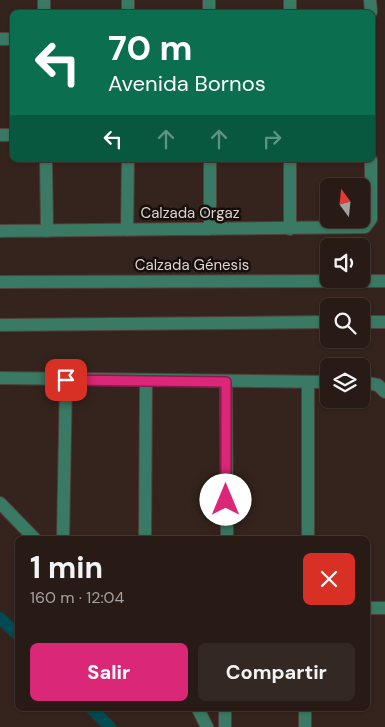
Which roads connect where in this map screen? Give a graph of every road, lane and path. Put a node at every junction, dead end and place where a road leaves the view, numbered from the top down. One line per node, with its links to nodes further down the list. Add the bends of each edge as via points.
1 (46, 162): 8 (street)
2 (128, 162): 9 (street)
3 (210, 162): 6 (street)
4 (290, 162): 7 (street)
5 (371, 162): 7 (street, Calzada Orgaz, via 371,214 365,227)
6 (210, 229): 7 (street, Calzada Orgaz); 9 (street, Calzada Orgaz)
7 (290, 229)
8 (47, 230): 9 (street, Calzada Orgaz); 10 (street, Calzada Orgaz)
9 (128, 230)
10 (0, 231)
11 (385, 281): 12 (street, Calzada Génesis)
12 (0, 282)
13 (320, 322): 16 (street)
14 (370, 322): 15 (street)
15 (385, 322)
16 (0, 325)
17 (0, 378): 18 (street)
18 (66, 380): 19 (street); 27 (street)
19 (146, 381): 20 (street); 28 (street)
20 (226, 382): 21 (street); 29 (street)
21 (308, 382): 22 (street); 30 (street)
22 (320, 382)
23 (370, 384): 24 (street, via 378,385)
24 (385, 392)
25 (0, 502): 26 (street)
26 (32, 536)
27 (63, 536)
28 (145, 536)
29 (227, 536)
30 (308, 536)
31 (370, 608): 32 (street)
32 (385, 608)
33 (199, 711): 36 (street)
34 (225, 711): 37 (street)
35 (305, 711): 38 (street)
36 (207, 727)
37 (225, 727)
38 (305, 727)

